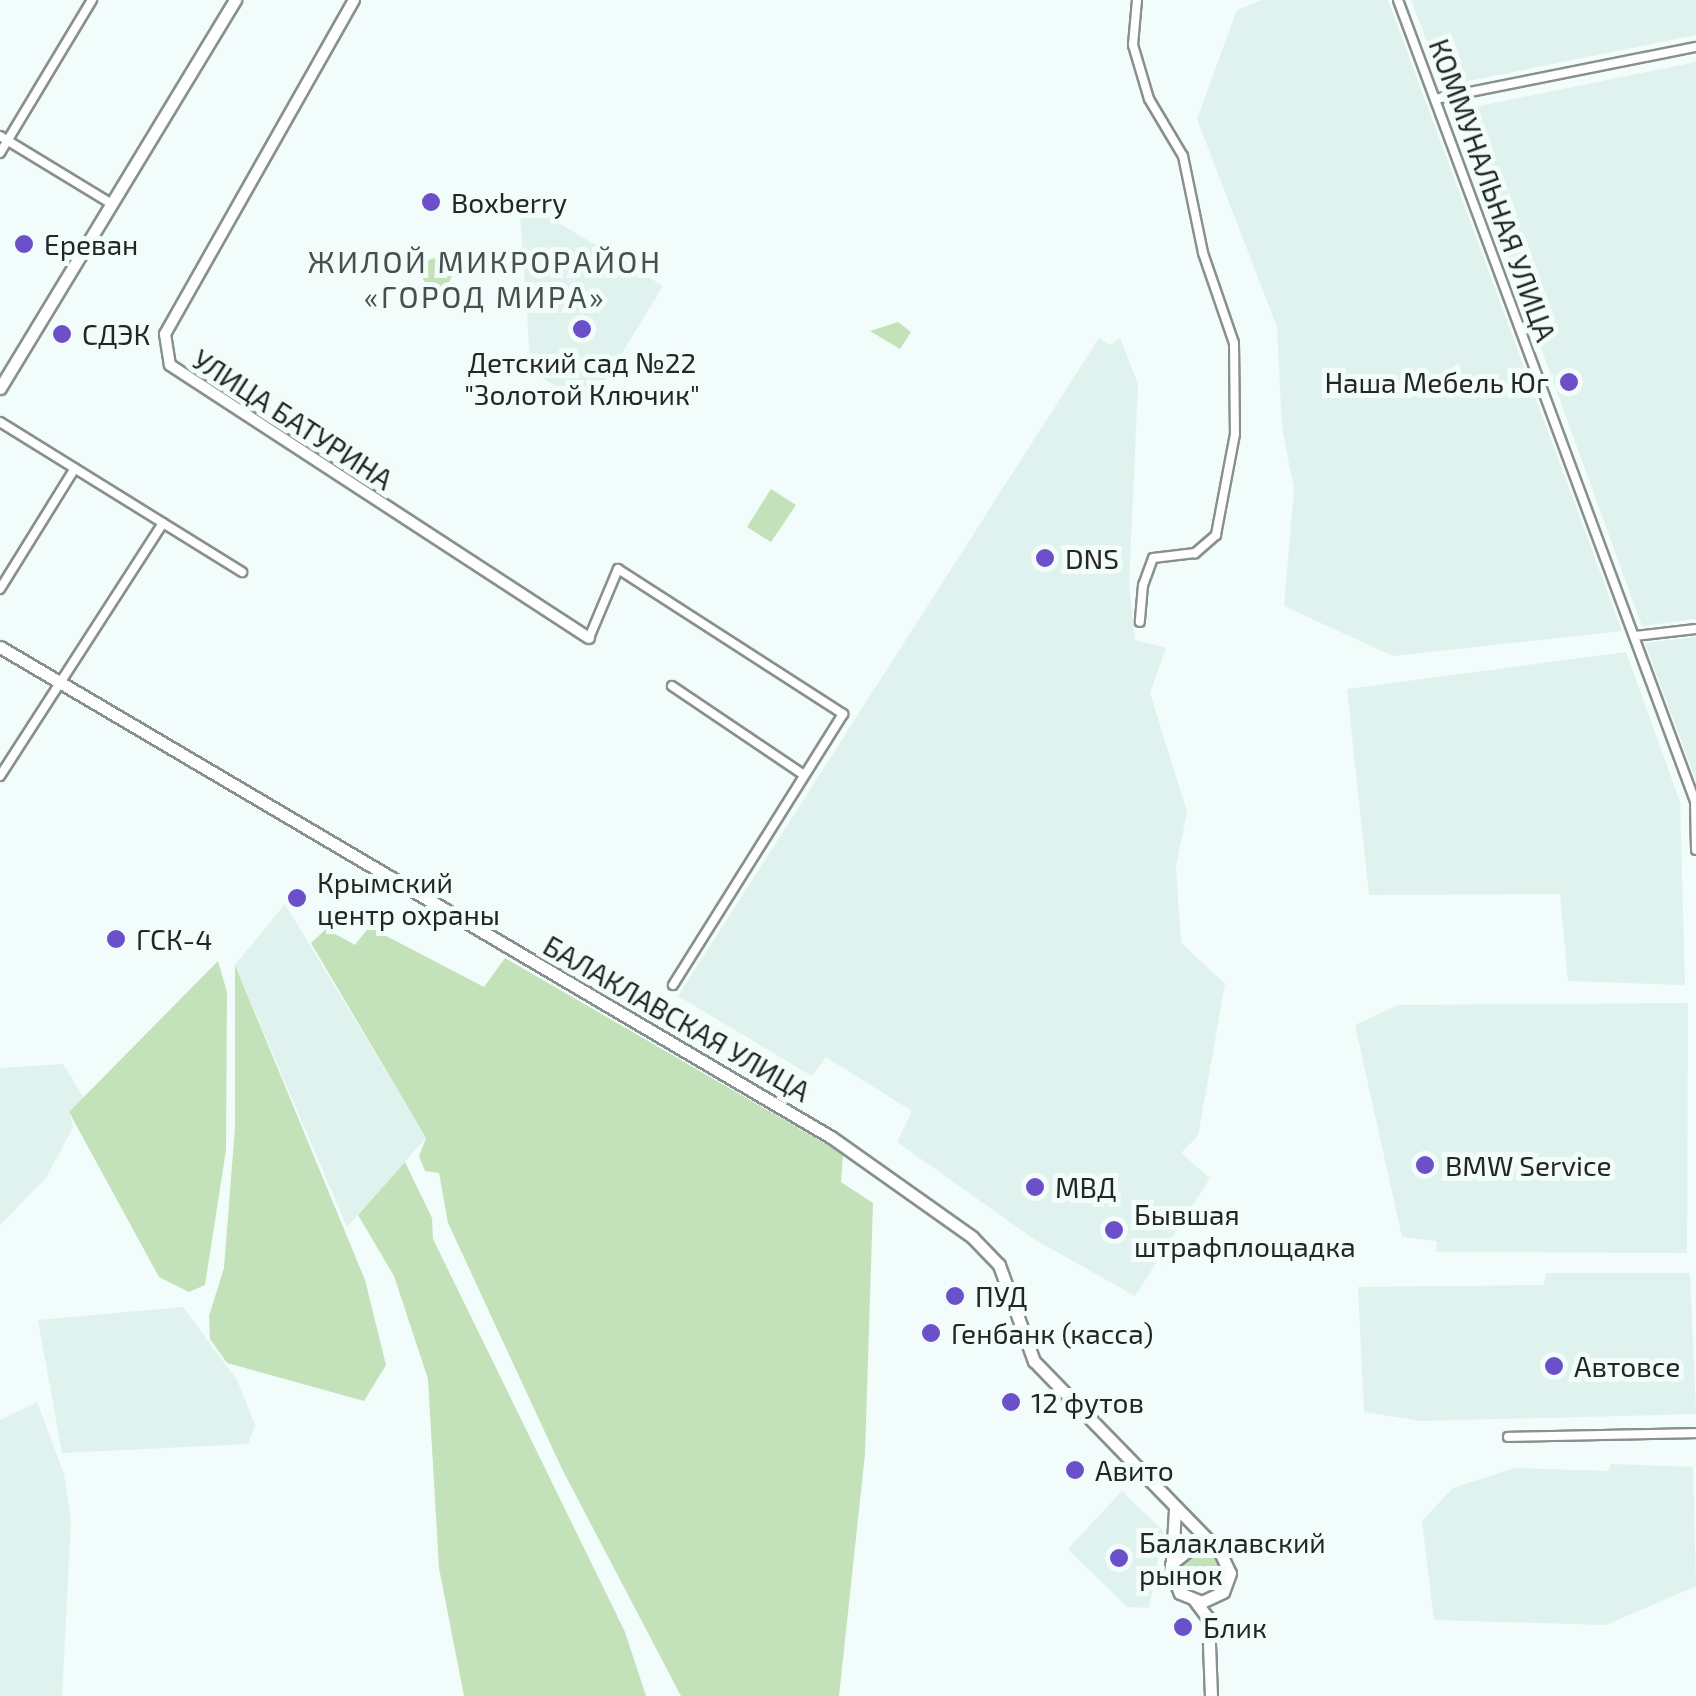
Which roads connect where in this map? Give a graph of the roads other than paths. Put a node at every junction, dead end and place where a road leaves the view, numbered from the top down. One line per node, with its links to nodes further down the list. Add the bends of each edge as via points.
1 (92, 0): 8 (street)
2 (235, 0): 10 (main road)
3 (354, 0): 20 (street, УЛИЦА БАТУРИНА, via 165,334 170,365)
4 (1137, 0): 17 (street, via 1133,45 1149,99 1183,156 1203,253 1234,343 1235,434 1216,535 1195,553 1153,558)
5 (1398, 0): 7 (street, КОММУНАЛЬНАЯ УЛИЦА)
6 (1696, 47): 7 (street)
7 (1435, 99): 19 (street, КОММУНАЛЬНАЯ УЛИЦА)
8 (4, 139): 9 (street); 10 (street)
9 (0, 153)
10 (110, 203): 11 (main road)
11 (0, 388)
12 (0, 422): 13 (street)
13 (74, 468): 14 (street); 16 (street)
14 (163, 523): 15 (street); 22 (street)
15 (242, 572)
16 (0, 589)
17 (1140, 622)
18 (1696, 629): 19 (street)
19 (1636, 636): 26 (street, КОММУНАЛЬНАЯ УЛИЦА, via 1696,801)
20 (590, 638): 24 (street, via 618,569 638,580 842,714)
21 (0, 647): 22 (main road, БАЛАКЛАВСКАЯ УЛИЦА)
22 (59, 684): 25 (street); 30 (main road, БАЛАКЛАВСКАЯ УЛИЦА, via 830,1137 972,1237 999,1266 1034,1361)
23 (672, 686): 24 (street)
24 (804, 775): 27 (street)
25 (0, 776)
26 (1696, 850)
27 (673, 985)
28 (1696, 1433): 29 (street)
29 (1508, 1437)
30 (1175, 1510): 31 (main road, БАЛАКЛАВСКАЯ УЛИЦА); 32 (main road)
31 (1220, 1552): 32 (main road, via 1192,1546); 33 (main road, via 1230,1573)
32 (1170, 1567): 34 (main road, via 1176,1589)
33 (1214, 1599): 34 (main road); 35 (main road)
34 (1195, 1601): 35 (main road)
35 (1208, 1618): 36 (main road)
36 (1211, 1696)

